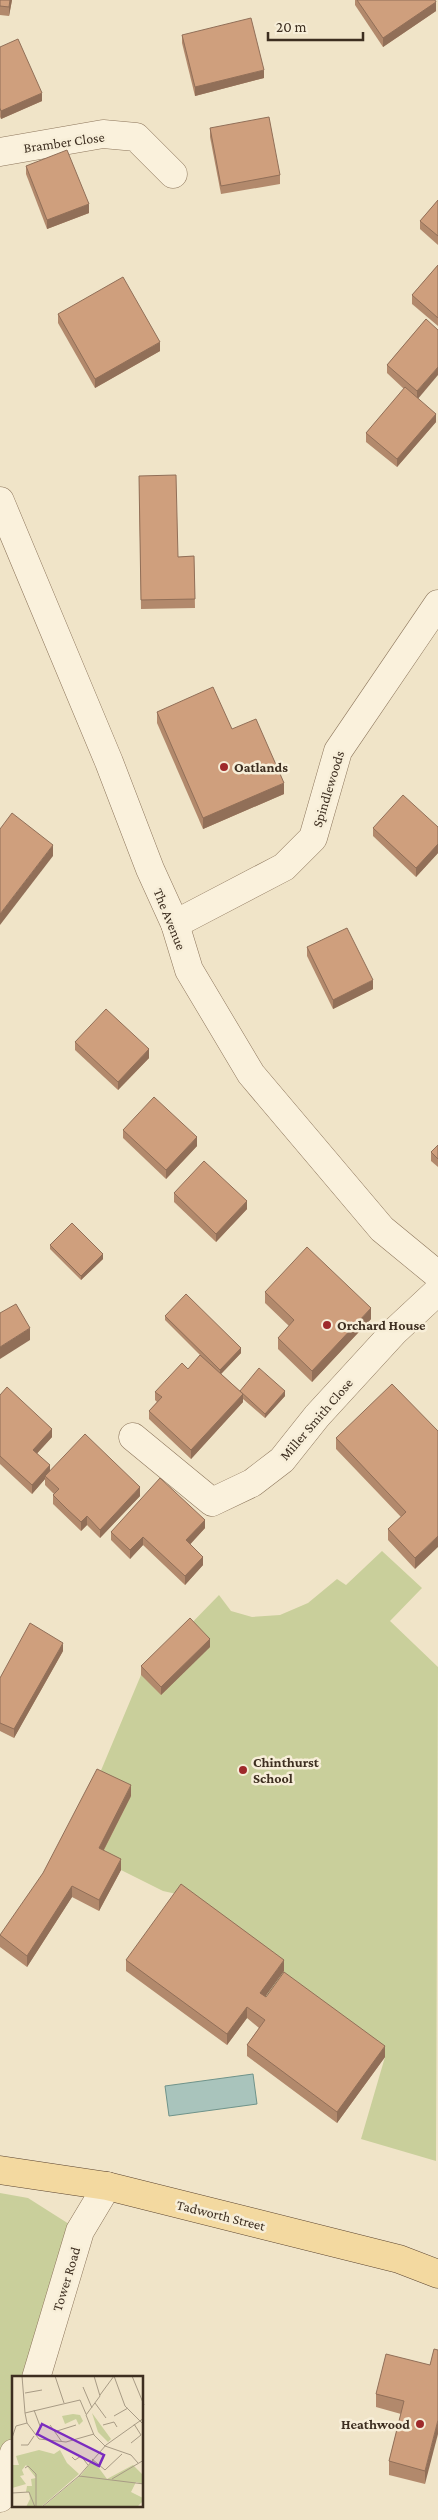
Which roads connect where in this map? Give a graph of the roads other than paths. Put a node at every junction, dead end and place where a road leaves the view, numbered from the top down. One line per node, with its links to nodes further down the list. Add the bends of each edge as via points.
1 (0, 152): 2 (street, Bramber Close, via 103,134 136,137)
2 (173, 174)
3 (0, 501): 5 (street, The Avenue)
4 (438, 604): 5 (street, Spindlewoods, via 338,751 313,838 284,867)
5 (175, 924): 6 (street, The Avenue, via 189,970 251,1074 382,1229)
6 (438, 1275)
7 (438, 1291): 8 (street, Miller Smith Close, via 317,1416 282,1460 252,1483 212,1502)
8 (134, 1437)
9 (0, 2170): 10 (main road, Tadworth Street)
10 (107, 2186): 11 (main road, Tadworth Street, via 399,2259); 12 (street, Tower Road, via 80,2231)
11 (438, 2274)
12 (37, 2376)
13 (12, 2459): 14 (street)
14 (0, 2498)

